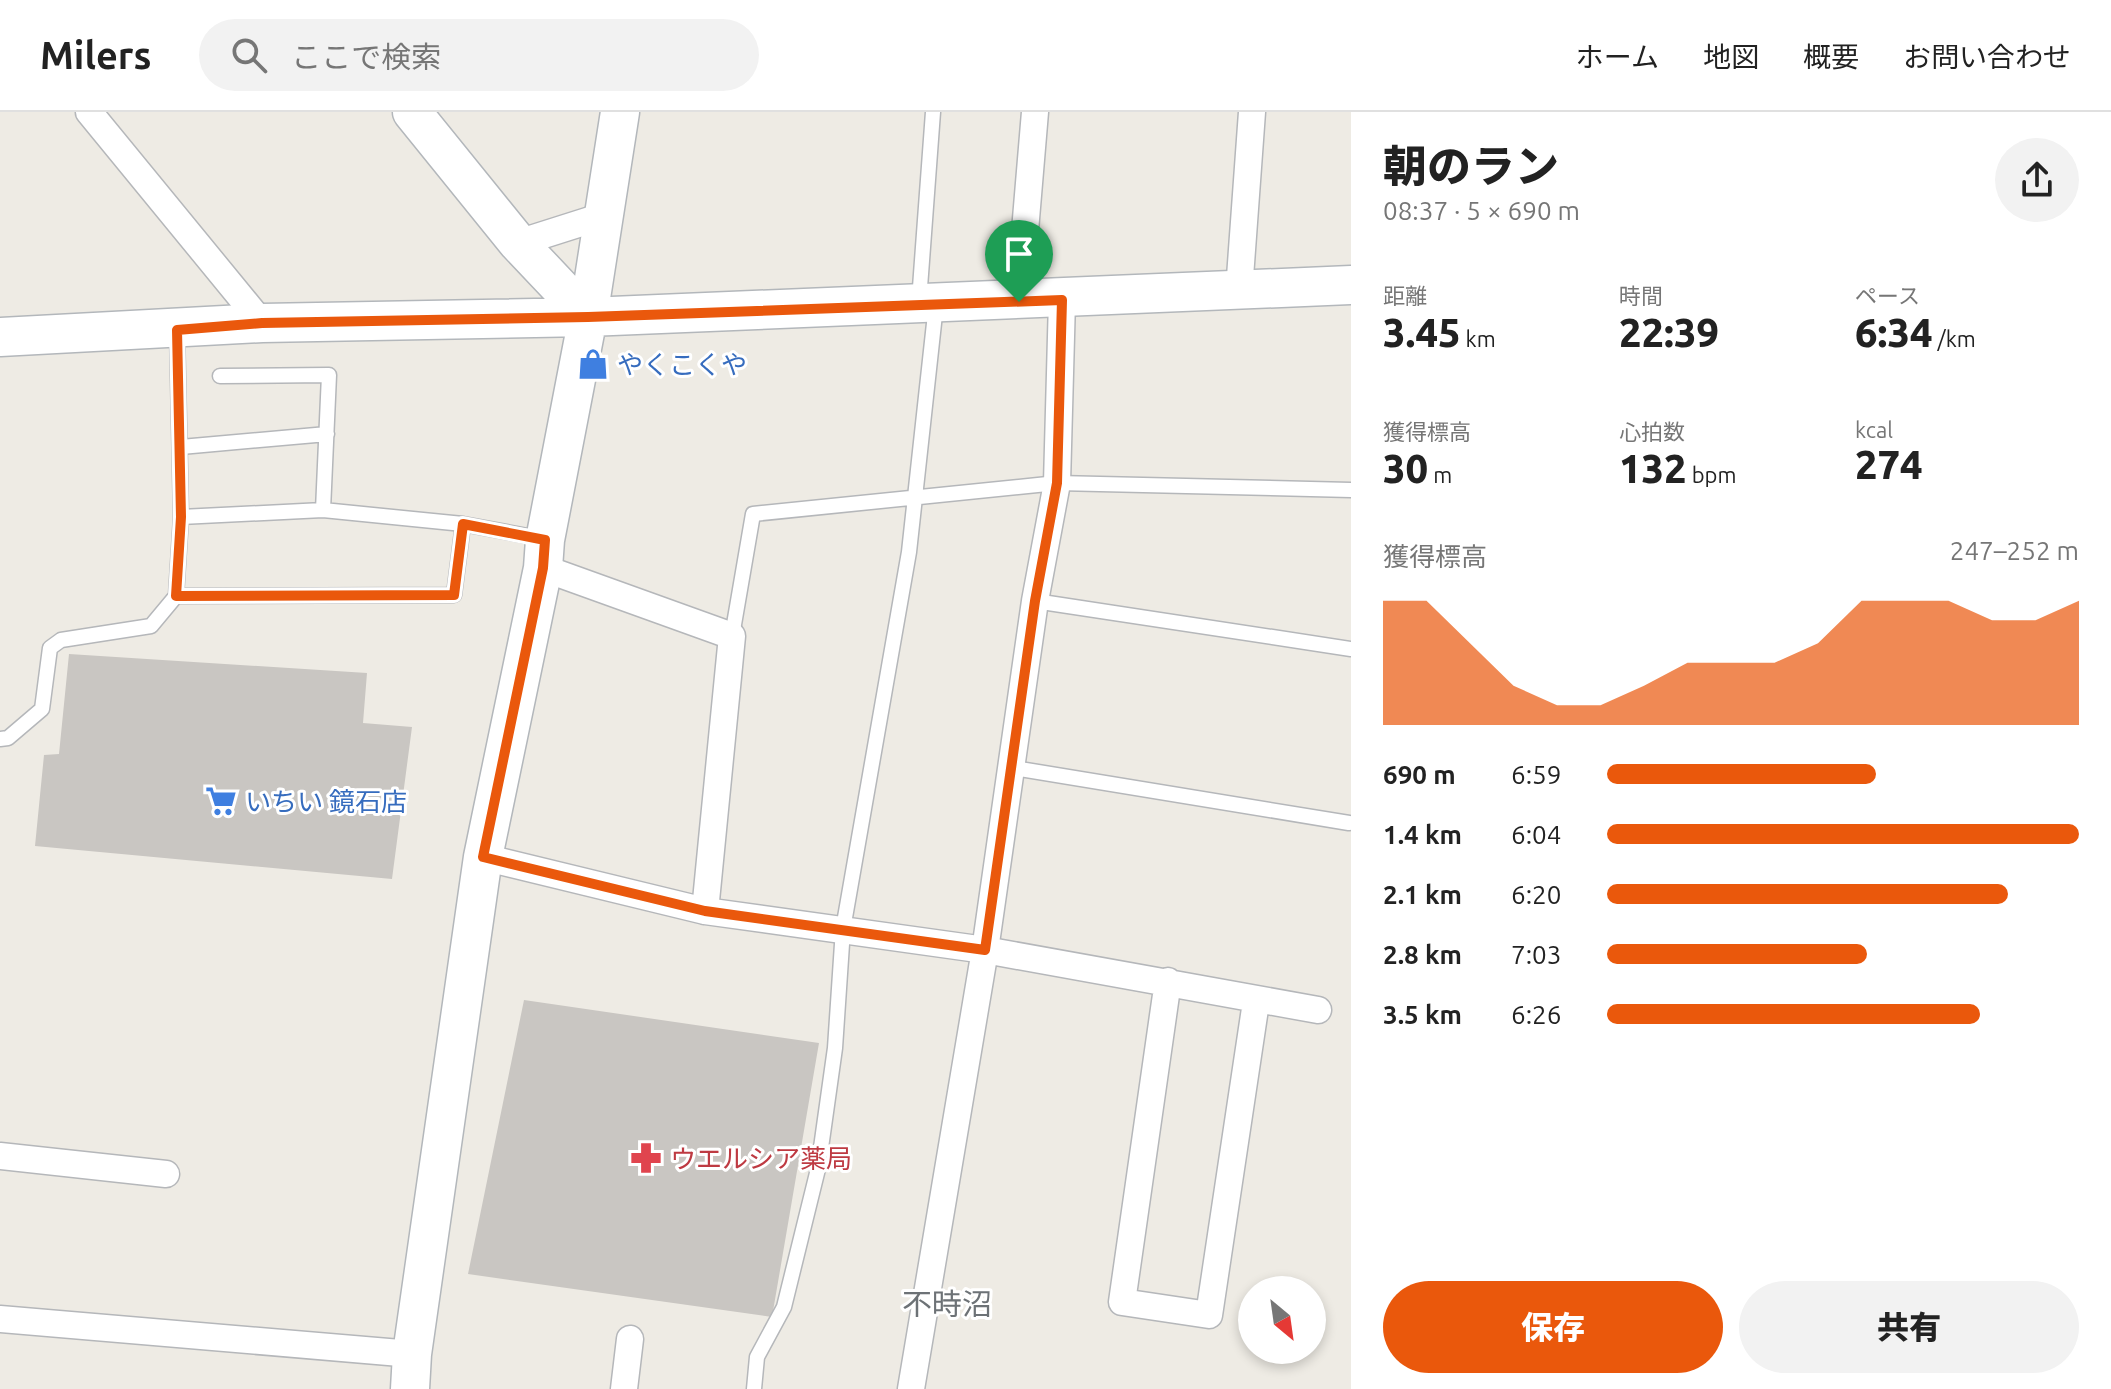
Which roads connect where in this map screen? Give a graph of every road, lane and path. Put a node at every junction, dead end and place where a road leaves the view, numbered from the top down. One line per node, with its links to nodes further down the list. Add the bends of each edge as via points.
1 (89, 112): 15 (street)
2 (412, 112): 8 (street)
3 (620, 112): 7 (street)
4 (933, 112): 13 (lane)
5 (1035, 112): 12 (street)
6 (1252, 112): 10 (street)
7 (603, 216): 8 (street); 14 (street)
8 (518, 243): 14 (street)
9 (1351, 285): 10 (street)
10 (1239, 291): 11 (street)
11 (1062, 300): 12 (street); 21 (street)
12 (1019, 302): 13 (street)
13 (928, 305): 14 (street); 23 (lane)
14 (588, 317): 15 (street); 27 (street)
15 (262, 323): 16 (street)
16 (177, 330): 17 (street); 20 (lane)
17 (0, 337)
18 (220, 376): 19 (lane, via 329,375)
19 (327, 434): 20 (lane); 24 (lane)
20 (181, 447): 25 (lane)
21 (1057, 483): 22 (lane); 23 (lane); 29 (street)
22 (1351, 490)
23 (914, 500): 30 (lane, via 753,514); 37 (lane)
24 (323, 510): 25 (lane); 26 (lane)
25 (181, 517): 28 (lane)
26 (463, 524): 27 (lane); 28 (lane, via 454,595)
27 (544, 554): 30 (street); 35 (street)
28 (176, 596): 32 (lane, via 151,626 61,640 50,648 42,709)
29 (1035, 601): 31 (lane); 33 (street)
30 (732, 636): 36 (street)
31 (1351, 649)
32 (0, 739)
33 (1014, 768): 34 (lane); 38 (street)
34 (1349, 823)
35 (483, 857): 36 (street); 46 (street)
36 (705, 911): 37 (street)
37 (843, 929): 38 (street); 48 (lane, via 835,1048 818,1169 784,1307 757,1357)
38 (985, 950): 39 (street); 49 (street)
39 (1168, 981): 40 (street); 40 (street, via 1122,1302 1209,1315)
40 (1256, 1002): 41 (street)
41 (1318, 1010)
42 (0, 1156): 43 (street)
43 (166, 1174)
44 (0, 1319): 46 (street)
45 (630, 1339): 47 (street)
46 (411, 1372)
47 (624, 1389)
48 (754, 1389)
49 (911, 1389)

